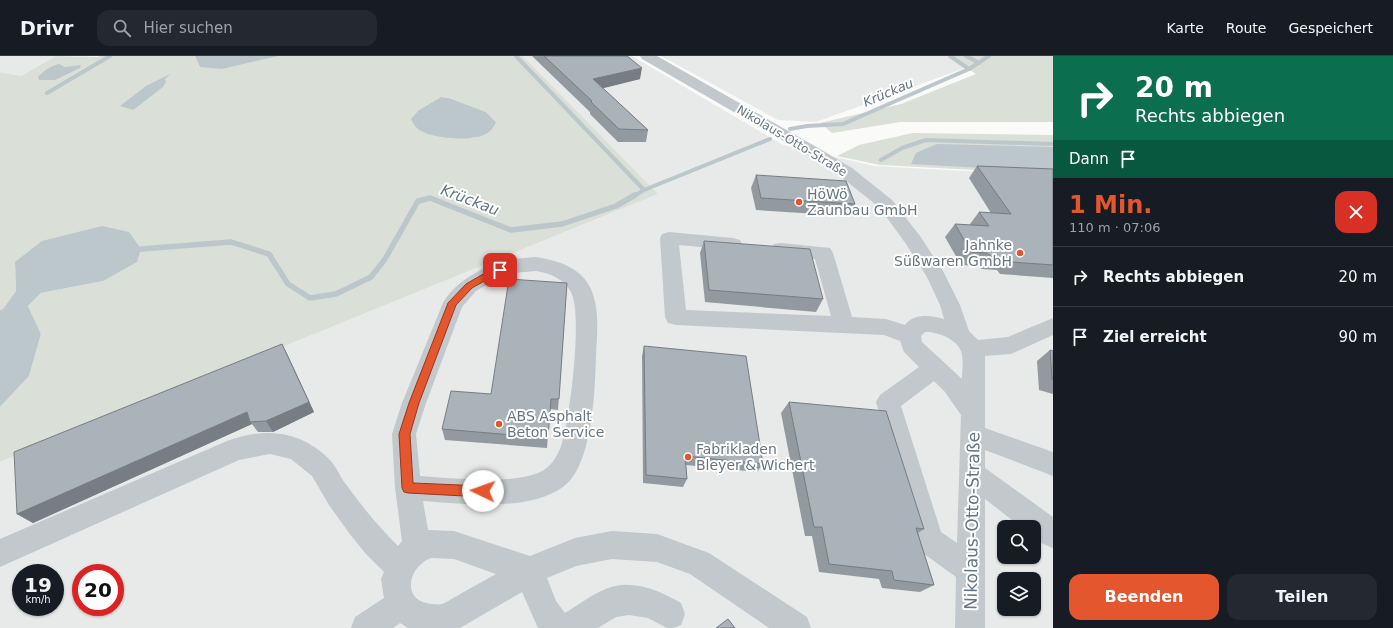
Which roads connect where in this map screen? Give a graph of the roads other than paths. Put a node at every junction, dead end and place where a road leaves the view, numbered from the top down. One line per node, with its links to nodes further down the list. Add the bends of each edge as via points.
1 (647, 56): 5 (street, Nikolaus-Otto-Straße, via 814,152 846,172 886,204 936,276)
2 (844, 326): 2 (street, via 676,317 669,238 823,253); 4 (street, via 886,327)
3 (1053, 326): 5 (street, via 1011,345)
4 (910, 336): 5 (street, via 915,327 930,324 946,327); 6 (street, Nikolaus-Otto-Straße, via 912,346)
5 (966, 342): 7 (street, Nikolaus-Otto-Straße, via 974,360)
6 (935, 368): 7 (street, Nikolaus-Otto-Straße, via 953,385); 14 (street, via 888,402 930,541)
7 (974, 424): 8 (street); 9 (street, Nikolaus-Otto-Straße)
8 (1053, 464)
9 (973, 474): 11 (street); 14 (street, Nikolaus-Otto-Straße)
10 (408, 488): 10 (street, via 404,434 453,303 469,286 512,266 536,264 554,267 570,277 581,290 587,320 580,424 569,460 558,474 544,483 524,489 498,492); 13 (street)
11 (1053, 534)
12 (0, 553): 13 (street, via 236,449 270,443 298,449 321,468 338,496 376,544)
13 (408, 558): 15 (street, via 430,543 442,542); 17 (street, via 396,581 396,593)
14 (970, 570): 22 (street, Nikolaus-Otto-Straße)
15 (530, 571): 17 (street, via 444,620 431,623); 19 (street, via 540,602 554,625); 21 (street, via 575,552 612,544 657,548 699,563)
16 (670, 614): 20 (street, via 654,604 629,600 612,602)
17 (412, 618): 18 (street)
18 (366, 628)
19 (561, 628)
20 (569, 628)
21 (796, 628)
22 (970, 628)

